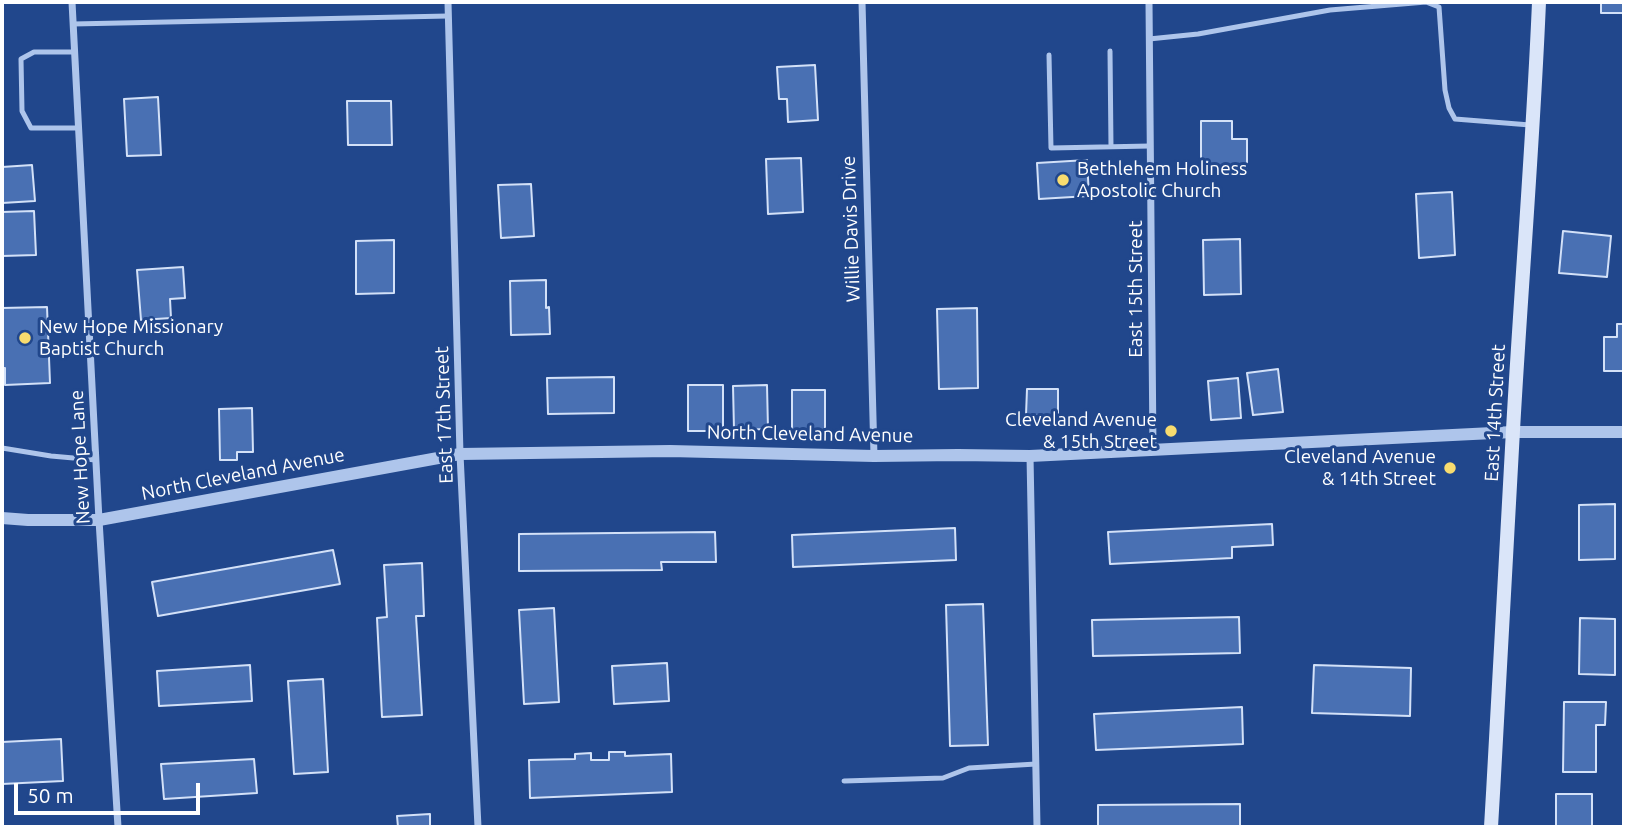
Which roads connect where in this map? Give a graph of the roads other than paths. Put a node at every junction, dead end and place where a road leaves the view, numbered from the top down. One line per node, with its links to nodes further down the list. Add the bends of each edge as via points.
1 (72, 2): 9 (street, New Hope Lane)
2 (448, 2): 8 (street, East 17th Street)
3 (862, 2): 23 (street, Willie Davis Drive)
4 (1149, 2): 10 (street, East 15th Street)
5 (1330, 2): 7 (lane)
6 (1539, 2): 14 (main road, East 14th Street)
7 (1330, 10): 10 (lane, via 1198,34); 14 (lane, via 1426,2 1438,7 1445,90 1455,119)
8 (448, 16): 9 (lane); 22 (street, East 17th Street)
9 (73, 24): 12 (street, New Hope Lane)
10 (1149, 38): 17 (street, East 15th Street)
11 (1110, 51): 16 (lane)
12 (74, 52): 15 (street, New Hope Lane); 15 (lane, via 34,52 22,59 22,111 31,128)
13 (1049, 55): 16 (lane, via 1051,148)
14 (1533, 125): 18 (main road, East 14th Street)
15 (78, 128): 25 (street, New Hope Lane)
16 (1111, 146): 17 (lane)
17 (1150, 146): 21 (street, East 15th Street)
18 (1513, 432): 19 (street, North Cleveland Avenue); 21 (street, North Cleveland Avenue); 33 (main road, East 14th Street)
19 (1624, 432)
20 (2, 448): 25 (lane)
21 (1153, 451): 24 (street, North Cleveland Avenue)
22 (460, 453): 23 (street, North Cleveland Avenue, via 670,451); 27 (street, North Cleveland Avenue); 31 (street, East 17th Street)
23 (874, 456): 24 (street, North Cleveland Avenue)
24 (1030, 456): 28 (street)
25 (96, 460): 27 (street, New Hope Lane)
26 (2, 518): 27 (street, North Cleveland Avenue)
27 (99, 520): 30 (street, New Hope Lane)
28 (1036, 764): 29 (lane, via 969,768 943,778); 32 (street)
29 (844, 781)
30 (118, 827)
31 (478, 827)
32 (1037, 827)
33 (1491, 827)

